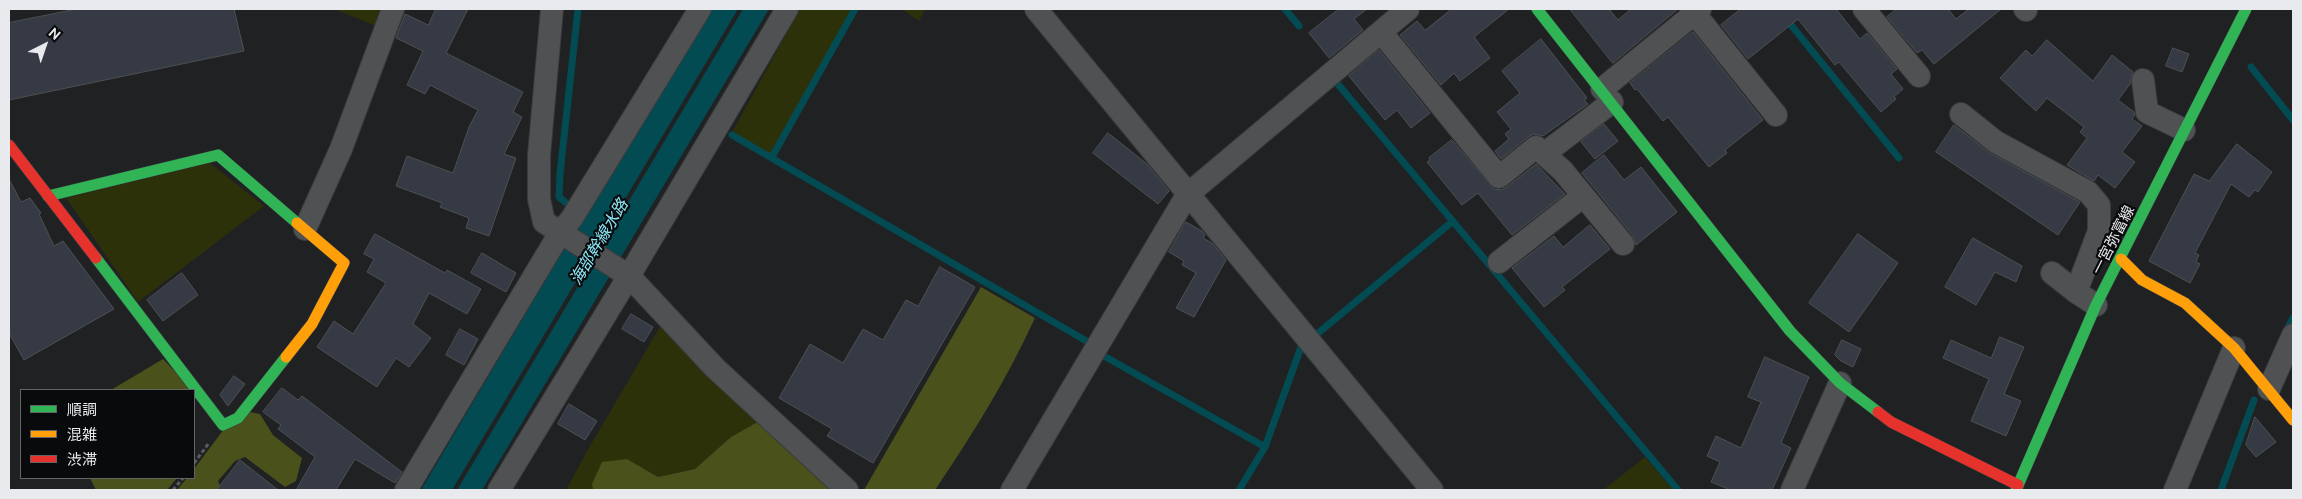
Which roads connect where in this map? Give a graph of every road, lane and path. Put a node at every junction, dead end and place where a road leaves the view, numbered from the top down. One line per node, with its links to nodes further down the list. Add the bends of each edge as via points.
1 (393, 9): 23 (street, via 341,149)
2 (552, 9): 24 (street, via 539,155 539,199 544,222)
3 (700, 9): 24 (street, via 572,218)
4 (787, 9): 29 (street)
5 (1036, 9): 20 (street)
6 (1408, 9): 11 (street)
7 (1537, 9): 14 (street)
8 (1864, 9): 12 (street)
9 (2246, 9): 17 (street, 一宮弥富線)
10 (1695, 10): 14 (street); 16 (street)
11 (1381, 32): 19 (street, via 1499,177 1536,147); 20 (street)
12 (1920, 76)
13 (2143, 80): 17 (street, via 2147,112)
14 (1607, 95): 19 (street); 34 (street, via 1790,331)
15 (1961, 114): 30 (street, via 1996,142 2088,192 2098,205 2099,231)
16 (1776, 115)
17 (2184, 130): 26 (street, 一宮弥富線)
18 (9, 145): 21 (street)
19 (1544, 154): 22 (street)
20 (1187, 195): 43 (street); 44 (street)
21 (48, 196): 23 (street, via 218,155); 23 (street, via 223,425 238,418 312,324 344,263)
22 (1583, 196): 25 (street); 27 (street)
23 (305, 229)
24 (560, 232): 29 (street); 40 (street)
25 (1622, 244)
26 (2121, 259): 31 (street, 一宮弥富線); 33 (street, via 2142,280 2185,303)
27 (1500, 262)
28 (2052, 272): 30 (street)
29 (624, 274): 41 (street); 42 (street, via 715,368)
30 (2076, 292): 31 (street)
31 (2096, 305): 38 (street, 一宮弥富線)
32 (2293, 335): 35 (street)
33 (2234, 348): 35 (street); 46 (street)
34 (1840, 383): 38 (street, via 1891,422); 45 (street)
35 (2269, 390): 36 (street)
36 (2293, 420)
37 (181, 479): 39 (path)
38 (2017, 488)
39 (173, 490)
40 (406, 490)
41 (499, 490)
42 (847, 490)
43 (1012, 490)
44 (1432, 490)
45 (1792, 490)
46 (2175, 490)

